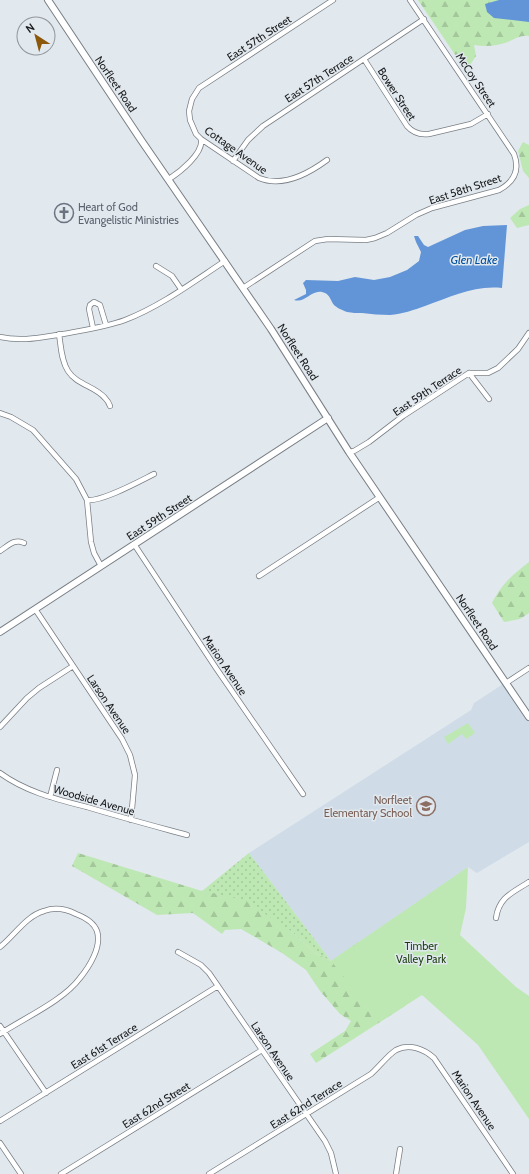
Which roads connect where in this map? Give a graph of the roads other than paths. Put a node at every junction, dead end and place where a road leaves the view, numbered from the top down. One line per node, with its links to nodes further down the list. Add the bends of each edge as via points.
1 (48, 0): 12 (street, Norfleet Road)
2 (333, 0): 6 (street, East 57th Street, via 199,88)
3 (410, 0): 4 (street, McCoy Street)
4 (424, 20): 5 (street, East 57th Terrace); 7 (street, McCoy Street)
5 (364, 59): 7 (street, Bower Street, via 407,126 415,133 429,134 471,124); 10 (street, East 57th Terrace, via 262,126)
6 (196, 93): 8 (street, Cottage Avenue, via 189,111 190,120)
7 (488, 114): 11 (street, McCoy Street, via 514,154)
8 (201, 139): 10 (street, Cottage Avenue); 12 (street, via 202,143 192,161)
9 (327, 160): 10 (street, Cottage Avenue, via 301,176 275,182 259,178)
10 (233, 161)
11 (516, 173): 15 (street, East 58th Street, via 507,186 499,190 432,208 375,238 315,241)
12 (169, 179): 13 (street, Norfleet Road)
13 (225, 261): 15 (street, Norfleet Road); 16 (street)
14 (156, 266): 16 (street, via 172,276)
15 (243, 288): 26 (street, Norfleet Road)
16 (181, 289): 17 (street, via 143,312)
17 (106, 326): 18 (street); 18 (street, via 100,305 94,302 90,307)
18 (93, 328): 20 (street)
19 (529, 333): 22 (street, East 59th Terrace, via 518,349 498,368 488,373)
20 (58, 334): 21 (street, via 28,340); 24 (street, via 68,372 80,383 105,398)
21 (0, 337)
22 (469, 373): 23 (street); 27 (street, East 59th Terrace, via 403,416 369,442)
23 (489, 399)
24 (110, 406)
25 (0, 413): 30 (street, via 33,430 76,479)
26 (328, 418): 27 (street, Norfleet Road); 32 (street, East 59th Street)
27 (349, 452): 29 (street, Norfleet Road)
28 (154, 474): 30 (street, via 122,490)
29 (380, 497): 35 (street); 40 (street, Norfleet Road)
30 (87, 500): 34 (street, via 91,542)
31 (24, 543): 33 (street, via 14,542)
32 (134, 544): 34 (street, East 59th Street); 45 (street, Marion Avenue)
33 (0, 550)
34 (101, 566): 36 (street, East 59th Street)
35 (259, 576)
36 (35, 609): 37 (street, East 59th Street); 38 (street, Larson Avenue)
37 (0, 632)
38 (73, 666): 42 (street, via 27,698); 47 (street, Larson Avenue, via 122,738 130,755 135,775)
39 (529, 668): 40 (street)
40 (506, 683): 41 (street, Norfleet Road)
41 (529, 717)
42 (0, 727)
43 (57, 770): 46 (street)
44 (0, 773): 46 (street, Woodside Avenue, via 24,788)
45 (303, 794)
46 (50, 797): 47 (street, Woodside Avenue)
47 (131, 820): 48 (street, Woodside Avenue)
48 (187, 835)
49 (529, 882): 50 (street, via 504,899 498,908)
50 (496, 918)
51 (0, 947): 55 (street, via 29,919 56,908 83,917 97,931 97,948 79,980 59,998)
52 (178, 952): 53 (street, Larson Avenue, via 201,965)
53 (218, 986): 57 (street, Larson Avenue); 58 (street, East 61st Terrace)
54 (0, 1026): 55 (street)
55 (2, 1032): 58 (street)
56 (410, 1048): 59 (street, East 62nd Terrace, via 397,1050 371,1074); 68 (street, Marion Avenue, via 423,1050 434,1058)
57 (262, 1050): 59 (street, Larson Avenue); 64 (street, East 62nd Street)
58 (46, 1093): 60 (street, East 61st Terrace)
59 (306, 1114): 65 (street, East 62nd Terrace); 66 (street, Larson Avenue, via 325,1141)
60 (0, 1122)
61 (0, 1143): 63 (street)
62 (400, 1149): 67 (street)
63 (21, 1174)
64 (61, 1174)
65 (209, 1174)
66 (336, 1174)
67 (396, 1174)
68 (513, 1174)

